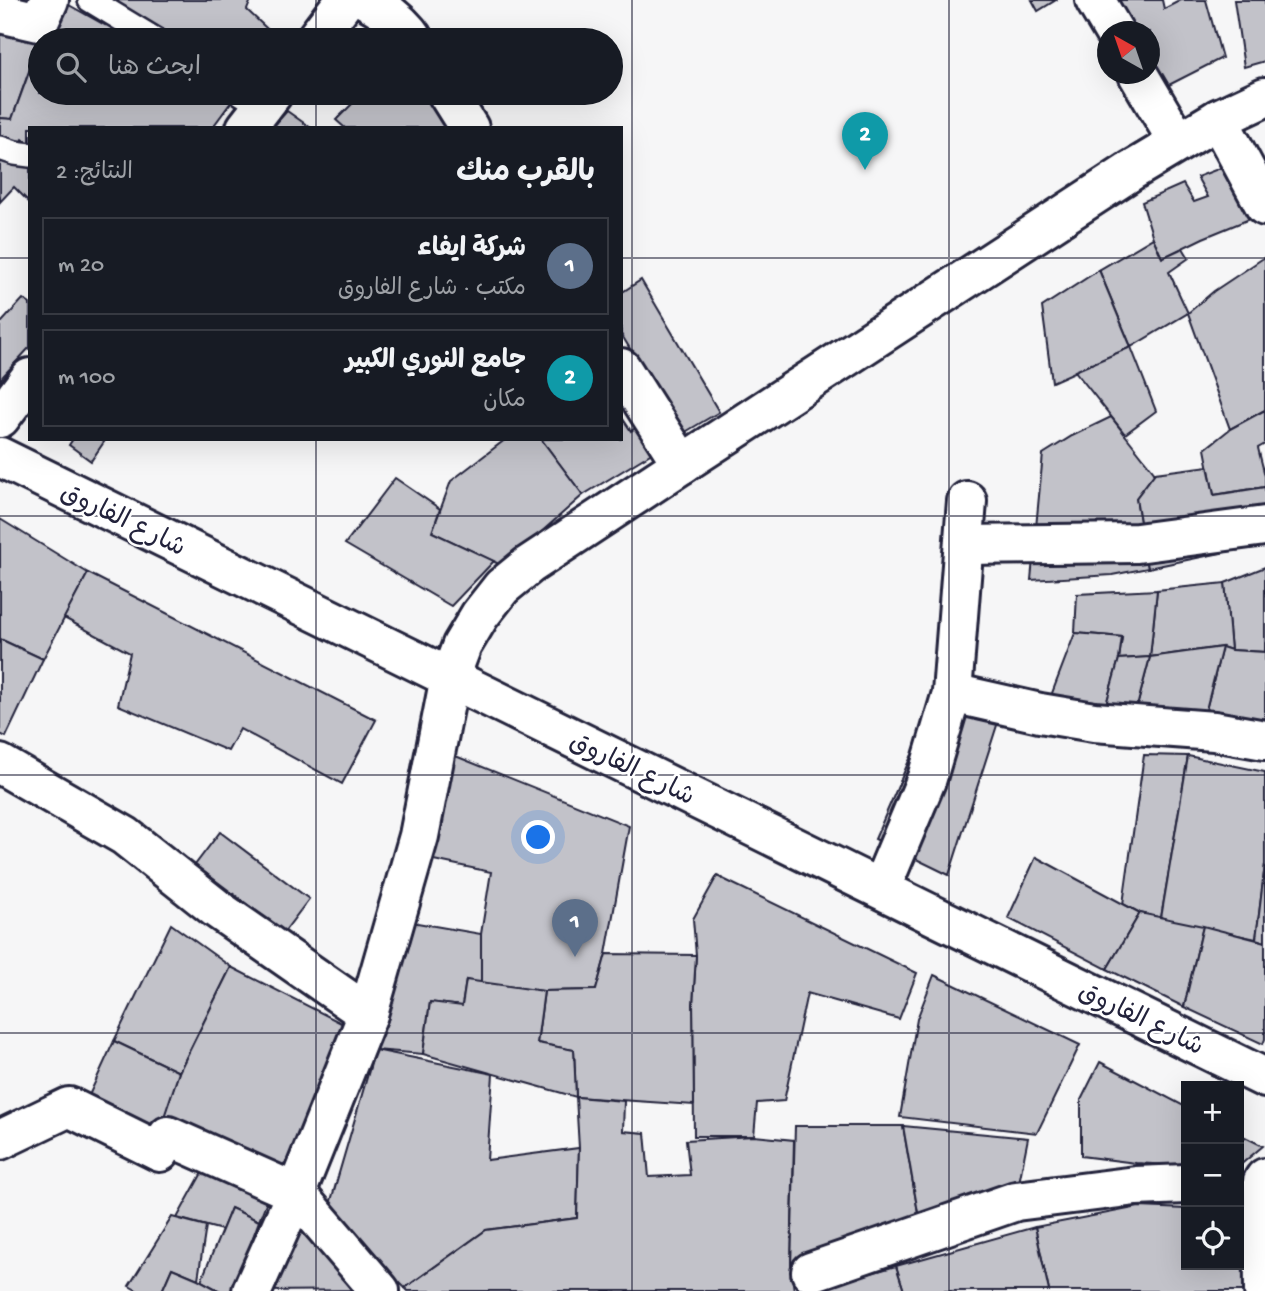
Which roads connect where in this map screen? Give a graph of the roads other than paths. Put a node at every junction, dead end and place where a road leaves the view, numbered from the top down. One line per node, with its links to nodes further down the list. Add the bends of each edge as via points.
1 (49, 0): 6 (street, via 39,22)
2 (90, 0): 8 (lane)
3 (345, 0): 9 (street)
4 (367, 0): 10 (street)
5 (1095, 0): 7 (street)
6 (0, 13)
7 (1107, 21)
8 (136, 28)
9 (324, 28)
10 (405, 28)
11 (1144, 84): 16 (street)
12 (1265, 97): 14 (street)
13 (455, 105): 15 (street)
14 (1219, 119): 16 (street); 19 (street)
15 (468, 126)
16 (1178, 142): 24 (street)
17 (0, 148): 18 (lane)
18 (28, 155)
19 (1265, 206)
20 (623, 371): 24 (street)
21 (28, 381): 22 (street)
22 (0, 418)
23 (0, 457): 28 (street, شارع الفاروق)
24 (682, 464): 28 (street, via 502,587 462,645)
25 (967, 500): 27 (street)
26 (1265, 526): 27 (street, via 1137,542)
27 (964, 545): 29 (street)
28 (450, 677): 32 (street, شارع الفاروق); 33 (street, via 419,836)
29 (952, 693): 30 (street, via 1094,722 1213,731); 32 (street, via 927,779)
30 (1265, 740)
31 (0, 764): 33 (street, via 125,836 217,909)
32 (881, 888): 34 (street, شارع الفاروق)
33 (368, 1014): 38 (street)
34 (1265, 1078)
35 (0, 1140): 38 (street, via 69,1107 160,1152 168,1136)
36 (1256, 1180): 42 (street)
37 (1181, 1184): 39 (street, via 1016,1201)
38 (296, 1193): 40 (street); 41 (street)
39 (811, 1272)
40 (252, 1291)
41 (380, 1291)
42 (1264, 1291)

